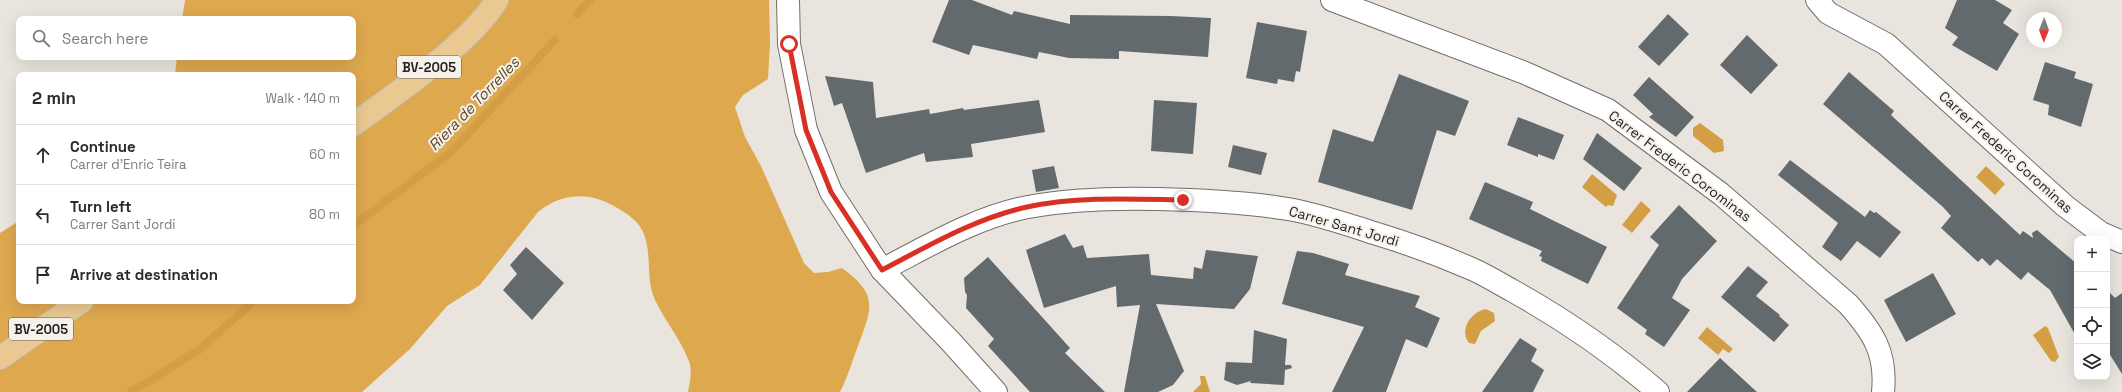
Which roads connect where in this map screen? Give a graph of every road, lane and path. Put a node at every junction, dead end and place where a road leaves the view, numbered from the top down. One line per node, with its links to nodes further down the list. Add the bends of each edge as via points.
1 (497, 0): 5 (main road, BV-2005, via 471,31 441,58)
2 (788, 0): 7 (street, via 789,44 806,130 831,192)
3 (1332, 0): 12 (street, Carrer Frederic Corominas, via 1525,73 1608,110 1721,194 1848,304 1864,322 1879,349 1885,373)
4 (1817, 0): 6 (street, Carrer Frederic Corominas, via 1828,13 1886,44 2065,206 2101,234)
5 (356, 123)
6 (2122, 242)
7 (882, 270): 10 (street); 11 (street, Carrer Sant Jordi, via 951,234 1027,207 1123,198 1197,200 1289,209 1402,242 1474,269 1585,335)
8 (78, 304): 9 (main road, BV-2005)
9 (0, 358)
10 (996, 392)
11 (1658, 392)
12 (1883, 392)

